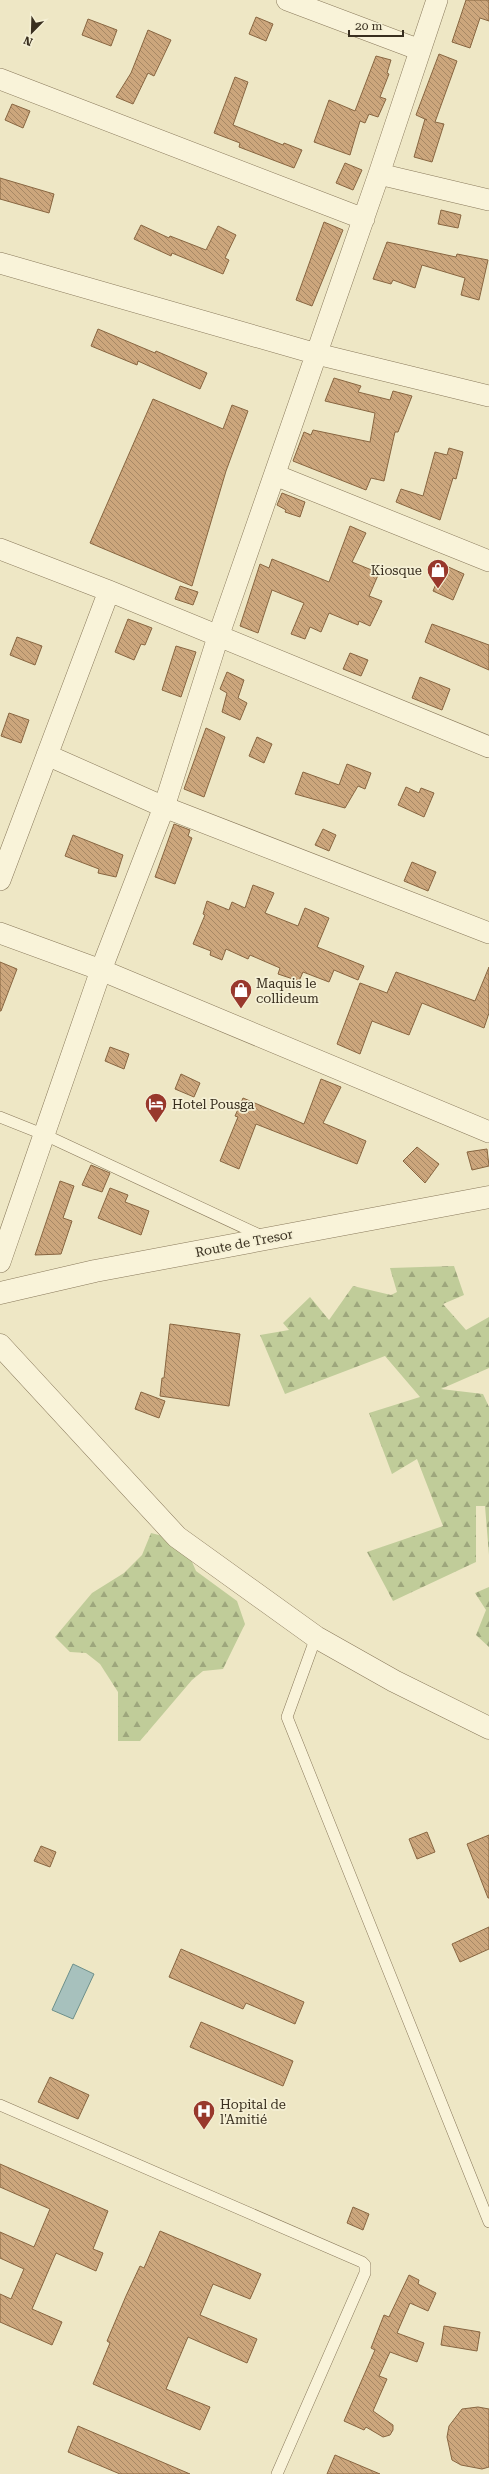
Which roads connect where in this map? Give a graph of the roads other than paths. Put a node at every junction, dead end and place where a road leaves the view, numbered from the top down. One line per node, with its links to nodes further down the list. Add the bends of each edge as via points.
1 (287, 0): 3 (street)
2 (437, 0): 3 (street)
3 (420, 50): 5 (street)
4 (0, 79): 7 (street)
5 (380, 174): 6 (street); 7 (street)
6 (489, 200)
7 (364, 219): 9 (street)
8 (0, 263): 9 (street)
9 (317, 354): 10 (street); 11 (street)
10 (489, 396)
11 (275, 475): 13 (street); 15 (street)
12 (0, 549): 14 (street)
13 (489, 561)
14 (109, 591): 15 (street); 17 (street)
15 (218, 637): 16 (street); 18 (street)
16 (489, 747)
17 (47, 755): 18 (street); 19 (street)
18 (164, 807): 21 (street); 22 (street)
19 (0, 880)
20 (0, 933): 22 (street)
21 (489, 933)
22 (101, 970): 24 (street); 25 (street)
23 (0, 1117): 25 (lane)
24 (489, 1132)
25 (45, 1135): 28 (lane); 29 (street)
26 (489, 1197): 28 (street, Route de Tresor)
27 (489, 1202): 30 (street)
28 (268, 1239): 30 (street, Route de Tresor, via 95,1271)
29 (0, 1262)
30 (0, 1293)
31 (0, 1345): 32 (street, via 178,1537)
32 (316, 1637): 33 (street, via 394,1681); 35 (lane, via 287,1717)
33 (489, 1728)
34 (0, 2105): 36 (lane, via 365,2265 365,2273)
35 (489, 2222)
36 (278, 2474)

